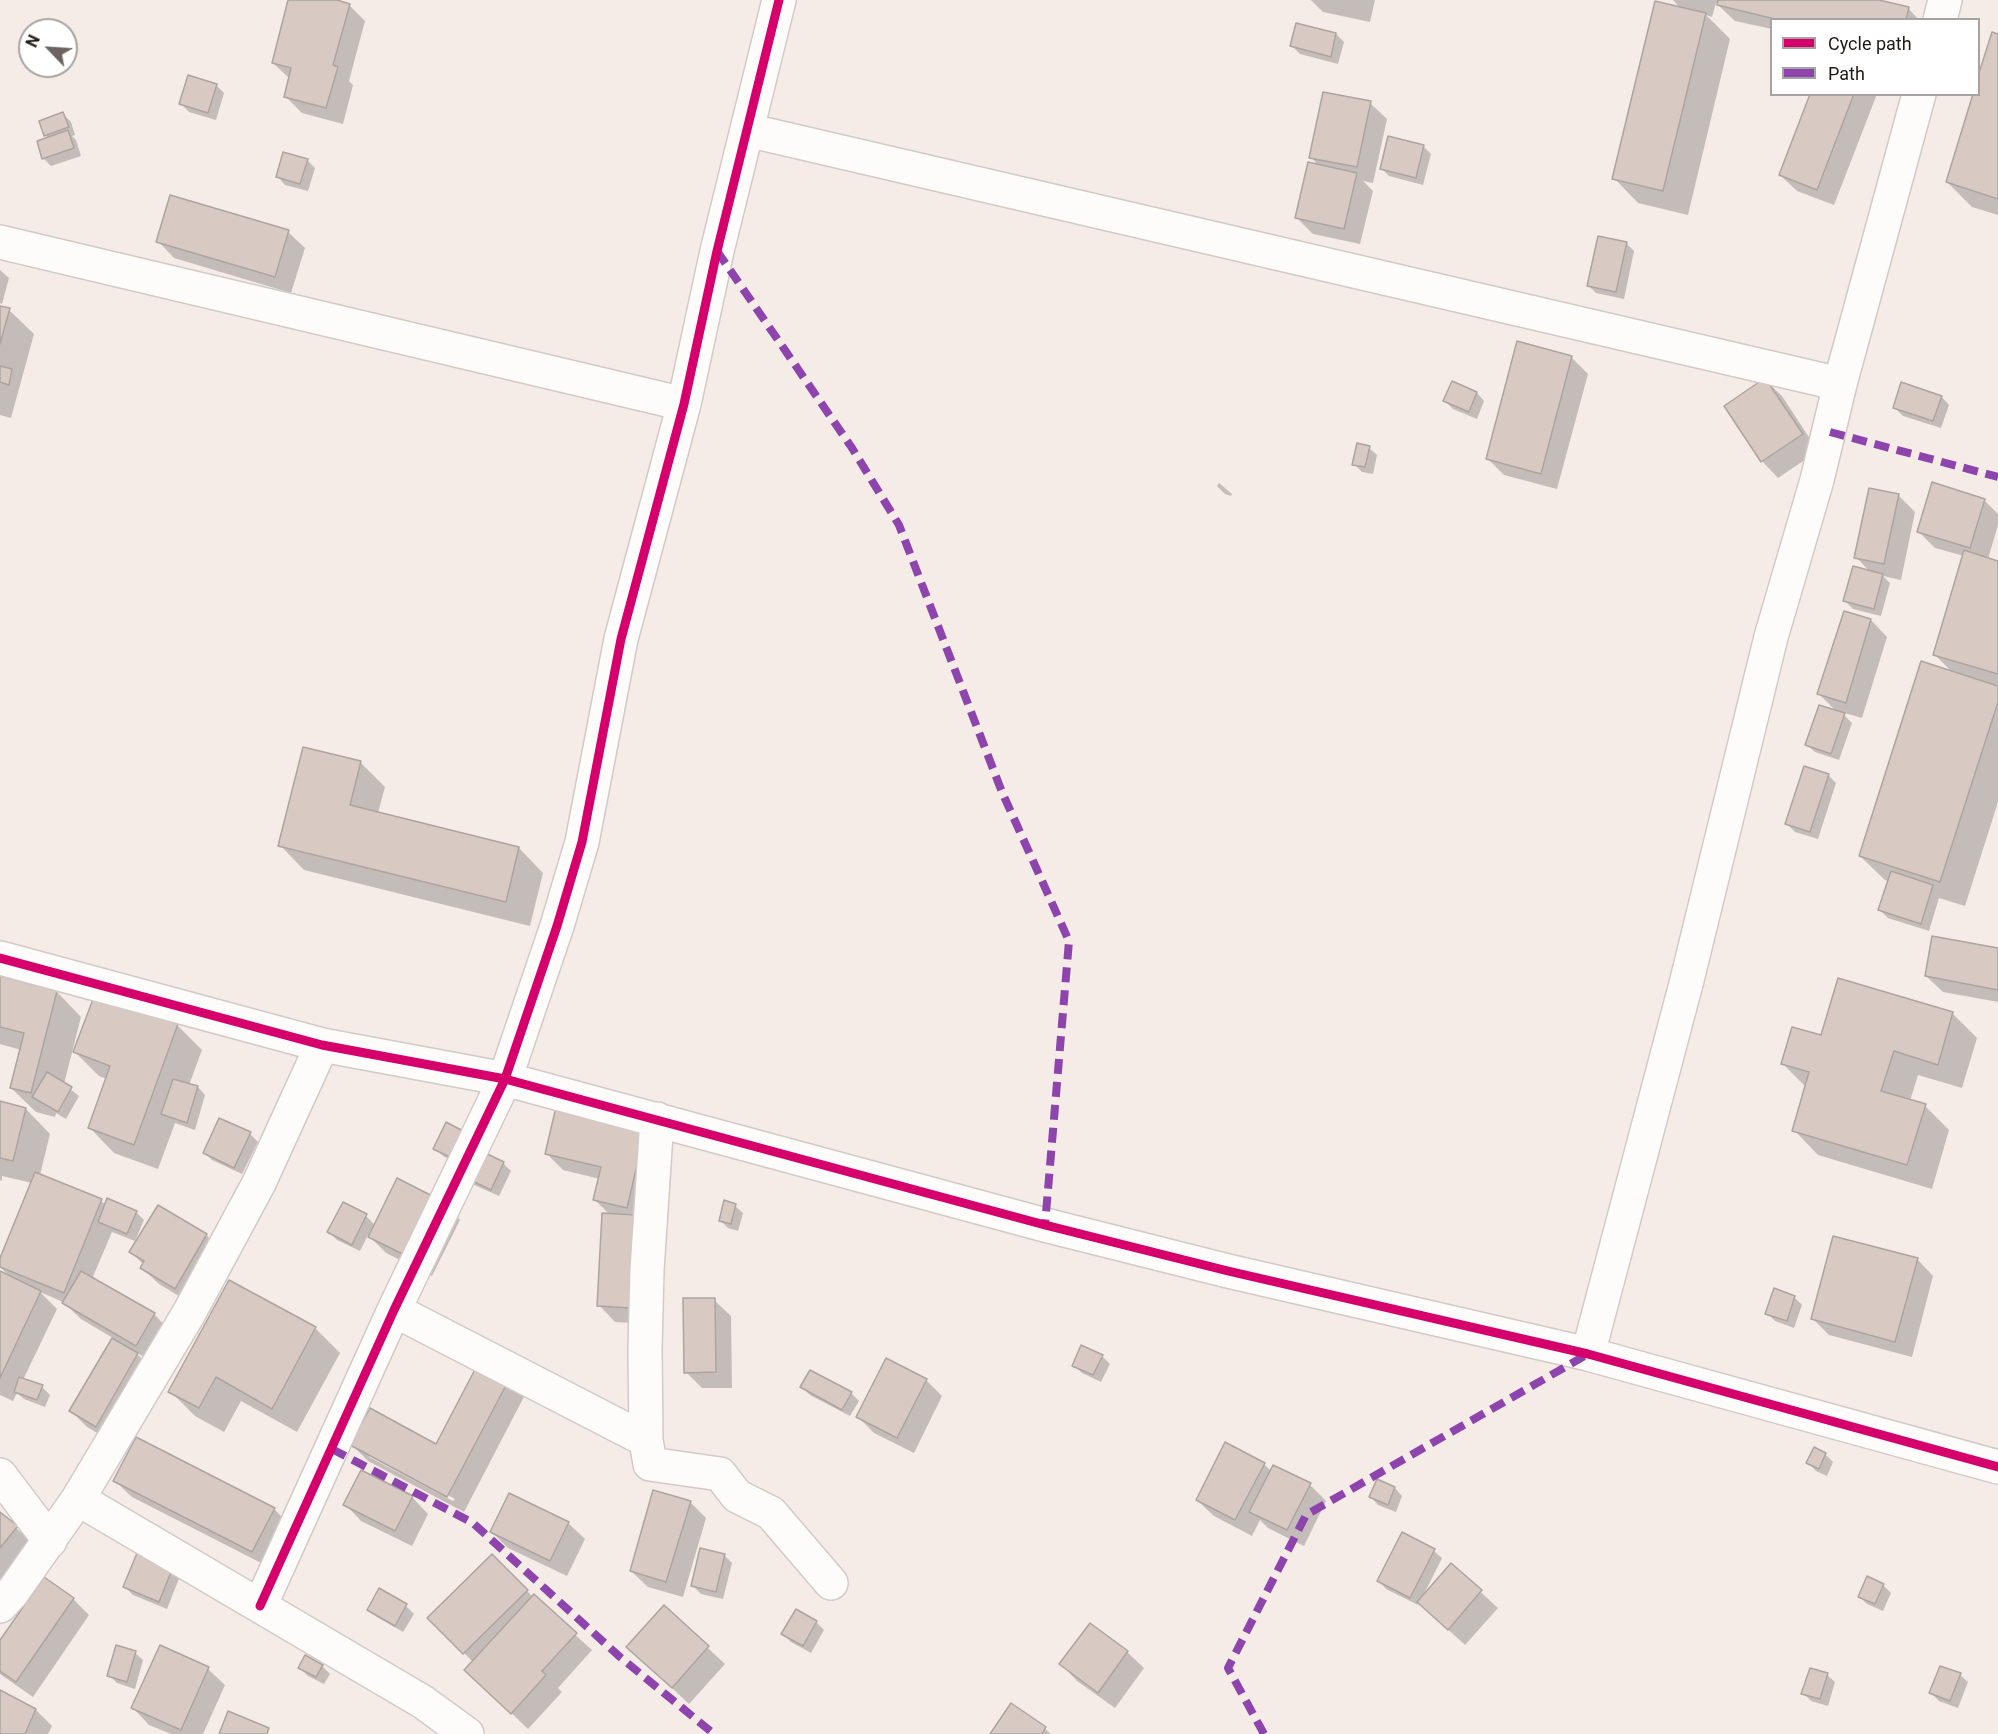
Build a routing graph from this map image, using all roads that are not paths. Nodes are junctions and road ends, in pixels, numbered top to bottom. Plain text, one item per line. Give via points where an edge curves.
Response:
1 (779, 0) edge
2 (1945, 0) edge
3 (1940, 18) edge
4 (1918, 96) edge
5 (747, 130) junction
6 (0, 242) edge
7 (1840, 384) junction
8 (684, 404) junction
9 (0, 958) edge
10 (322, 1045) junction
11 (505, 1079) junction
12 (657, 1119) junction
13 (394, 1310) junction
14 (1588, 1354) junction
15 (646, 1440) junction
16 (1998, 1467) edge
17 (0, 1475) edge
18 (78, 1498) junction
19 (50, 1541) junction
20 (831, 1582) dead end
21 (0, 1606) edge
22 (260, 1606) junction
23 (467, 1734) edge

1 - 5 street
2 - 3 street
4 - 7 street
5 - 7 street
5 - 8 street
6 - 8 street
7 - 14 street via 1817,480 1771,637 1687,980
8 - 11 street via 621,639 582,842
9 - 10 street
10 - 11 street
10 - 18 street via 259,1183 189,1314
11 - 12 street
11 - 13 street
12 - 14 street via 1217,1269
12 - 15 street via 647,1281
13 - 15 street
13 - 22 street
14 - 16 street
15 - 20 street via 650,1464 720,1474 737,1496 771,1513
17 - 19 street
18 - 19 street
18 - 22 street
19 - 21 street
22 - 23 street via 423,1702

